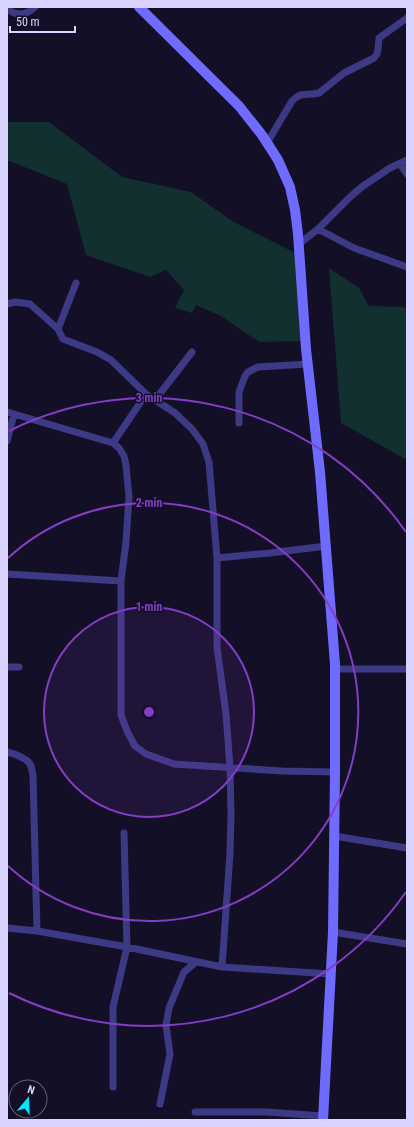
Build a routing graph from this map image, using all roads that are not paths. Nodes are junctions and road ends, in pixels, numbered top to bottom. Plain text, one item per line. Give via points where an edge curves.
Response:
1 (35, 7) edge
2 (140, 7) edge
3 (7, 8) edge
4 (407, 18) edge
5 (267, 143) junction
6 (404, 162) edge
7 (407, 174) edge
8 (318, 229) junction
9 (299, 244) junction
10 (407, 267) edge
11 (76, 283) dead end
12 (7, 304) edge
13 (58, 329) junction
14 (192, 352) dead end
15 (308, 364) junction
16 (146, 394) junction
17 (155, 400) junction
18 (11, 413) edge
19 (239, 424) dead end
20 (7, 441) edge
21 (113, 443) junction
22 (326, 546) junction
23 (217, 558) junction
24 (7, 574) edge
25 (121, 581) junction
26 (7, 667) edge
27 (19, 667) dead end
28 (335, 669) junction
29 (407, 669) edge
30 (7, 752) edge
31 (230, 767) junction
32 (335, 772) junction
33 (124, 833) dead end
34 (334, 836) junction
35 (407, 848) edge
36 (7, 928) edge
37 (37, 931) junction
38 (333, 932) junction
39 (407, 944) edge
40 (127, 947) junction
41 (196, 962) junction
42 (222, 967) junction
43 (331, 974) junction
44 (113, 1087) dead end
45 (160, 1104) dead end
46 (195, 1112) dead end
47 (323, 1118) edge

1 - 3 street via 22,15
2 - 5 street via 239,106
4 - 5 street via 379,38 377,54 371,60 344,73 318,93 296,96
5 - 9 street via 290,187
6 - 7 street
6 - 8 street via 390,168 364,186
8 - 9 street
8 - 10 street via 354,248
9 - 15 street
11 - 13 street
12 - 13 street via 30,304
13 - 16 street via 63,339 110,360
14 - 17 street
15 - 19 street via 258,367 248,372 239,392
15 - 22 street
16 - 17 street
16 - 21 street
17 - 23 street via 175,413 203,444 209,462
18 - 20 street
18 - 21 street
21 - 25 street via 124,456 128,497
22 - 23 street
22 - 28 street
23 - 31 street via 217,647
24 - 25 street
25 - 31 street via 121,715 135,746 146,754 174,764
26 - 27 street
28 - 29 street
28 - 32 street
30 - 37 street via 25,759 31,765 33,776
31 - 32 street
31 - 42 street via 230,853
32 - 34 street
33 - 40 street
34 - 35 street
34 - 38 street
36 - 37 street
37 - 40 street
38 - 39 street
38 - 43 street
40 - 41 street
40 - 44 street via 114,1007
41 - 42 street
41 - 45 street via 184,972 169,1008 166,1025 170,1054
42 - 43 street
43 - 47 street
46 - 47 street via 267,1112

